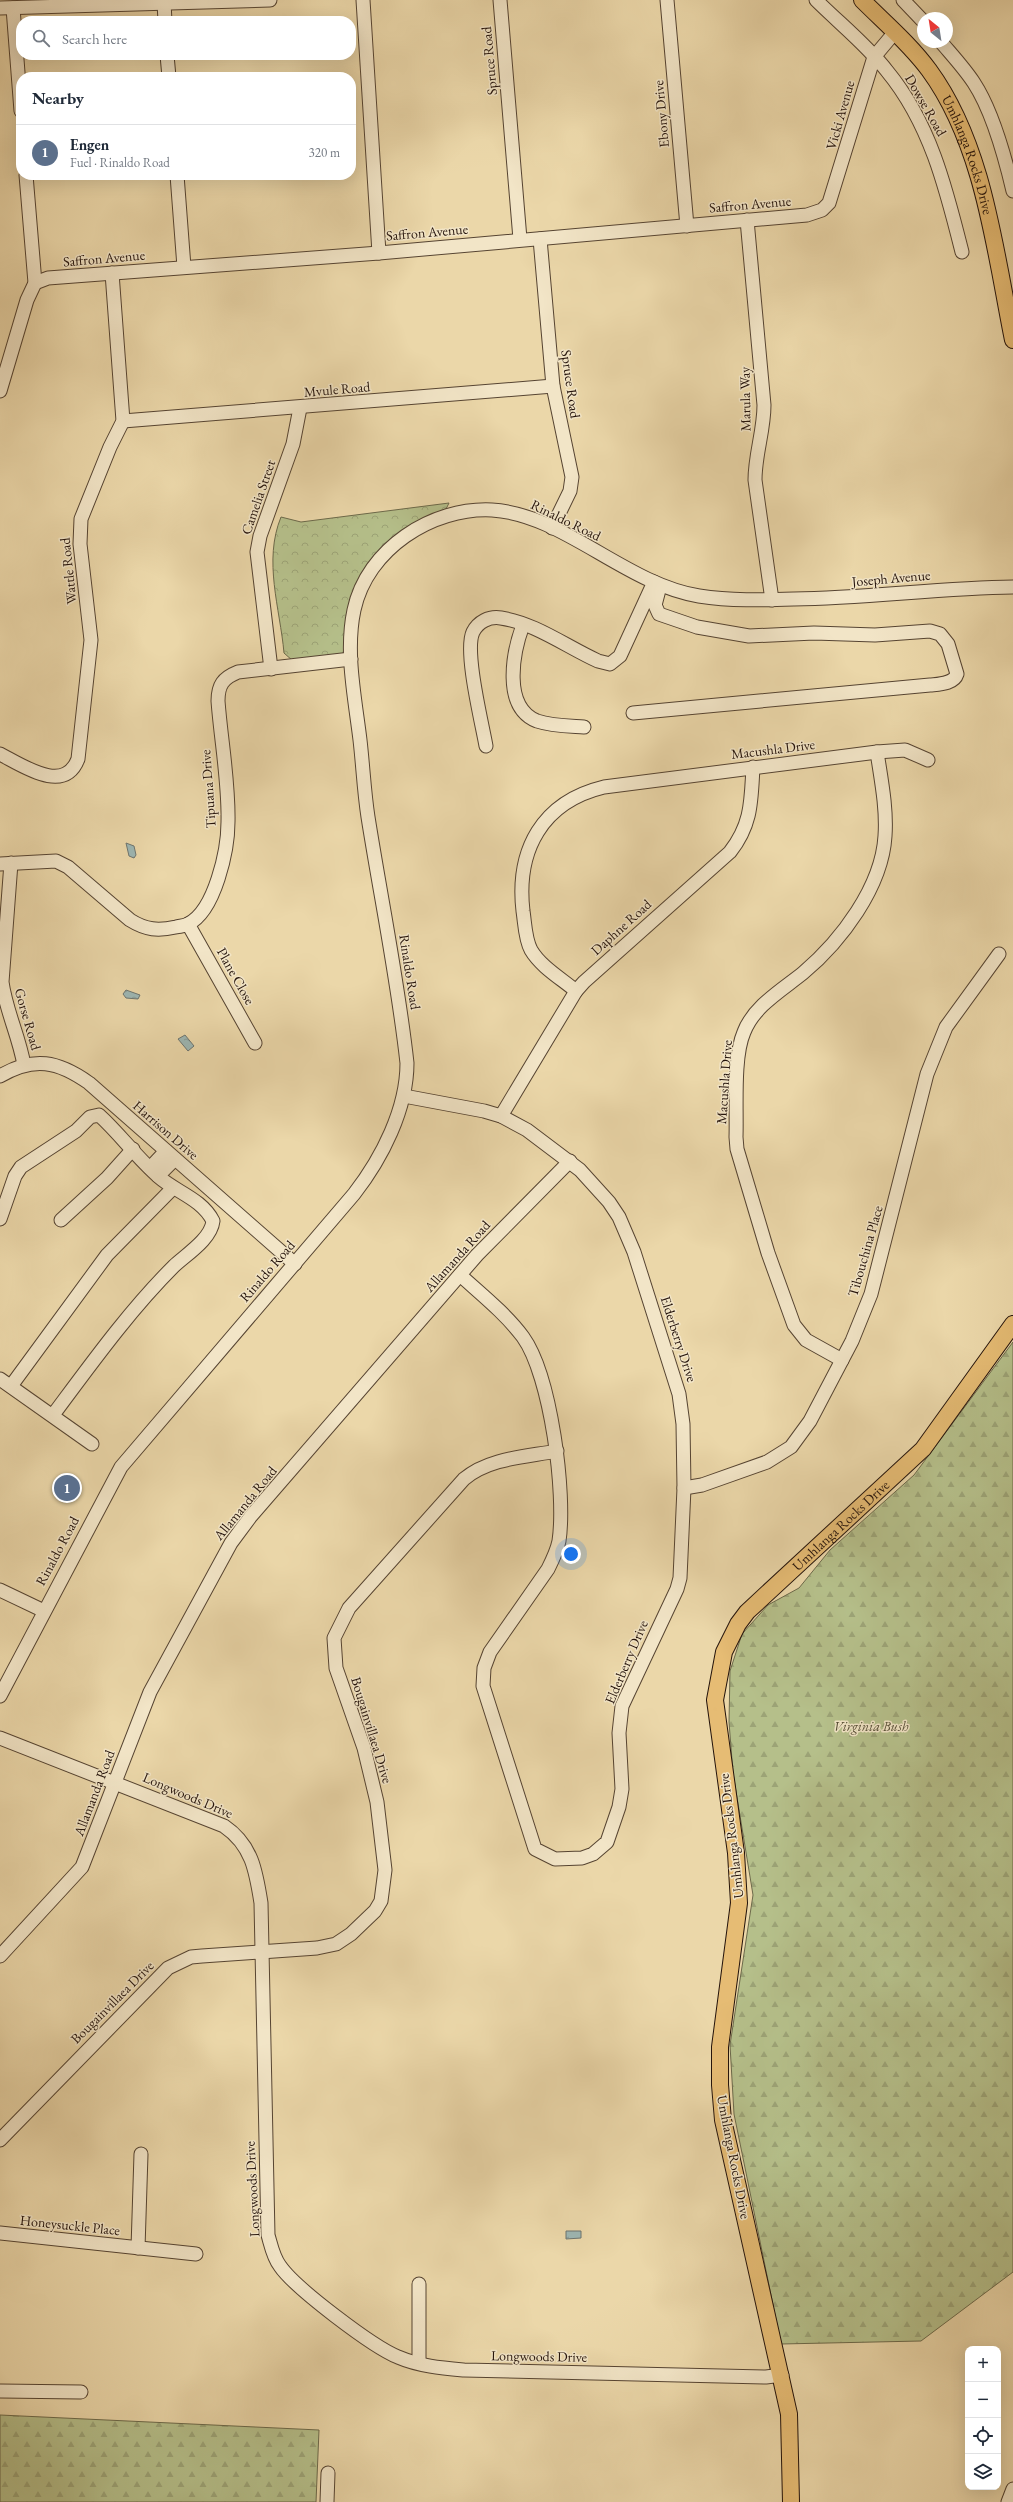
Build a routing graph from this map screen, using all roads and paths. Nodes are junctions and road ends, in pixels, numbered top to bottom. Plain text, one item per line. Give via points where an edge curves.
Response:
1 (270, 0) edge
2 (363, 0) edge
3 (500, 0) edge
4 (667, 0) edge
5 (816, 0) edge
6 (862, 0) edge
7 (903, 0) edge
8 (164, 3) junction
9 (6, 8) edge
10 (917, 15) edge
11 (165, 16) edge
12 (895, 32) junction
13 (946, 48) edge
14 (874, 58) junction
15 (168, 60) edge
16 (169, 72) edge
17 (16, 77) edge
18 (26, 180) edge
19 (176, 180) edge
20 (1013, 191) edge
21 (822, 210) joint
22 (747, 220) junction
23 (687, 226) junction
24 (520, 239) junction
25 (540, 239) junction
26 (962, 252) dead end
27 (379, 253) junction
28 (184, 267) junction
29 (112, 273) junction
30 (35, 283) junction
31 (1013, 340) edge
32 (553, 386) junction
33 (0, 391) edge
34 (300, 408) junction
35 (123, 421) junction
36 (552, 528) junction
37 (657, 584) junction
38 (1013, 587) edge
39 (772, 600) junction
40 (523, 625) junction
41 (351, 658) junction
42 (271, 669) junction
43 (633, 713) dead end
44 (584, 727) dead end
45 (486, 746) dead end
46 (877, 752) junction
47 (0, 754) edge
48 (928, 760) dead end
49 (753, 767) junction
50 (5, 864) edge
51 (188, 924) junction
52 (999, 954) dead end
53 (576, 991) junction
54 (255, 1043) dead end
55 (24, 1065) junction
56 (0, 1076) edge
57 (404, 1096) junction
58 (502, 1116) junction
59 (133, 1149) junction
60 (170, 1155) junction
61 (570, 1161) junction
62 (154, 1172) junction
63 (173, 1188) junction
64 (0, 1219) edge
65 (62, 1220) dead end
66 (295, 1264) junction
67 (460, 1275) junction
68 (1013, 1324) edge
69 (842, 1360) junction
70 (0, 1379) edge
71 (11, 1386) junction
72 (53, 1415) junction
73 (92, 1444) dead end
74 (557, 1451) junction
75 (684, 1488) junction
76 (0, 1590) edge
77 (44, 1610) junction
78 (0, 1696) edge
79 (0, 1738) edge
80 (114, 1782) junction
81 (261, 1951) junction
82 (0, 1956) edge
83 (0, 2140) edge
84 (141, 2154) dead end
85 (0, 2233) edge
86 (138, 2248) junction
87 (196, 2254) dead end
88 (419, 2284) dead end
89 (419, 2363) junction
90 (782, 2375) junction
91 (0, 2391) edge
92 (81, 2392) dead end
93 (328, 2473) dead end
94 (1013, 2489) edge
95 (327, 2502) edge
96 (791, 2502) edge
97 (1008, 2502) edge

1 - 8 street
2 - 27 street
3 - 24 street, Spruce Road
4 - 23 street, Ebony Drive
5 - 14 street, Dowse Road
6 - 12 main road, Umhlanga Rocks Drive
7 - 10 street
8 - 9 street
8 - 11 street
9 - 17 street
12 - 14 street, Vicki Avenue
12 - 31 main road, Umhlanga Rocks Drive via 928,69 954,111 965,138 990,224
13 - 20 street via 975,84 1000,146
14 - 21 street, Vicki Avenue via 834,192
14 - 26 street, Dowse Road via 887,70 898,86 935,153
15 - 16 street
18 - 30 street
19 - 28 street
21 - 22 street, Saffron Avenue via 807,215
22 - 23 street, Saffron Avenue
22 - 39 street, Marula Way via 764,405 763,432 756,461 755,480
23 - 25 street, Saffron Avenue
24 - 25 street, Saffron Avenue
24 - 27 street, Saffron Avenue
25 - 32 street, Spruce Road
27 - 28 street, Saffron Avenue
28 - 29 street, Saffron Avenue
29 - 30 street, Saffron Avenue via 48,278
29 - 35 street, Wattle Road
30 - 33 street via 27,300
32 - 34 street, Mvule Road
32 - 36 street, Spruce Road via 572,477 570,490
34 - 35 street, Mvule Road
34 - 42 street, Camelia Street via 293,444 260,536 257,552
35 - 47 street, Wattle Road via 81,519 80,544 91,640 78,759 69,772 59,777 49,777
36 - 37 street, Rinaldo Road
36 - 41 street, Rinaldo Road via 518,515 492,510 457,513 432,520 409,534 385,555 362,587 354,608
37 - 39 street, Rinaldo Road via 717,599
37 - 40 street via 620,656 610,664 598,662
37 - 43 street via 655,605 659,614 711,630 761,637 814,633 875,635 923,630 935,632 948,644 957,674 954,679 930,685
38 - 39 street, Joseph Avenue via 848,598
40 - 44 street via 514,655 515,689 519,702 527,714 536,720
40 - 45 street via 491,618 483,621 473,633 471,645 474,678
41 - 42 street, Tipuana Drive
41 - 57 street, Rinaldo Road via 367,812 405,1046 407,1077
42 - 51 street, Tipuana Drive via 238,672 222,682 218,690 228,807 227,839 213,894 206,907
46 - 48 street, Macushla Drive via 905,750
46 - 49 street, Macushla Drive
46 - 69 street, Macushla Drive via 884,804 885,838 880,860 865,898 826,952 754,1015 743,1032 739,1050 736,1137 768,1253 790,1318 798,1333
49 - 53 street, Daphne Road via 749,818 739,840 730,852 595,971
49 - 53 street, Macushla Drive via 584,792 568,800 550,817 532,842 524,864 521,895 527,941 539,960
50 - 51 street via 56,861 68,867 130,920 141,926 153,930
50 - 55 street, Gorse Road via 2,982
51 - 54 street, Plane Close
52 - 69 street, Tibouchina Place via 939,1040 927,1074 870,1294
53 - 58 street, Daphne Road
55 - 56 street, Harrison Drive
55 - 60 street, Harrison Drive via 55,1064 70,1070 89,1083
57 - 58 street, Elderberry Drive
57 - 66 street, Rinaldo Road via 368,1176
58 - 61 street, Elderberry Drive via 527,1130
59 - 62 street
59 - 64 street via 99,1115 90,1117 68,1136 21,1167 15,1176
59 - 65 street via 107,1178
60 - 62 street
60 - 66 street, Harrison Drive
61 - 67 street, Allamanda Road
61 - 75 street, Elderberry Drive via 609,1202 626,1231 634,1252 679,1394 683,1424
62 - 63 street
63 - 71 street via 138,1222 89,1277
63 - 72 street via 191,1197 210,1216 213,1220 209,1231 103,1348
66 - 77 street, Rinaldo Road via 121,1467
67 - 74 street, Elderberry Drive via 516,1329 534,1356
67 - 80 street, Allamanda Road via 251,1516 231,1543 150,1692
68 - 90 main road, Umhlanga Rocks Drive via 923,1449 747,1612 730,1638 719,1670 715,1716 736,1853 739,1903 720,2047 723,2120
69 - 75 street, Tibouchina Place via 810,1421 791,1447 768,1462 702,1485
70 - 71 street
71 - 72 street
72 - 73 street
74 - 75 street, Elderberry Drive via 560,1526 555,1555 548,1570 490,1652 484,1668 483,1686 535,1849 549,1857 582,1858 593,1854 607,1842 612,1831 622,1789 619,1733 622,1706 678,1589 682,1567
74 - 81 street, Bougainvillaea Drive via 508,1460 474,1471 454,1489 367,1586 340,1622 334,1638 334,1651 341,1686 364,1748 377,1802 384,1850 384,1887 381,1901 375,1911 351,1934 336,1944 317,1948
76 - 77 street
77 - 78 street, Rinaldo Road
79 - 80 street, Longwoods Drive
80 - 81 street, Longwoods Drive via 224,1826 242,1841 249,1851 257,1874 261,1903
80 - 82 street, Allamanda Road via 82,1867
81 - 83 street, Bougainvillaea Drive via 191,1957 168,1968
81 - 89 street, Longwoods Drive via 267,2216 272,2251 279,2266 293,2281 363,2336 399,2358
84 - 86 street, Honeysuckle Place
85 - 86 street, Honeysuckle Place
86 - 87 street, Honeysuckle Place
88 - 89 street
89 - 90 street, Longwoods Drive via 464,2370 766,2377
90 - 96 main road, Umhlanga Rocks Drive via 791,2436
91 - 92 street
93 - 95 street
94 - 97 street

